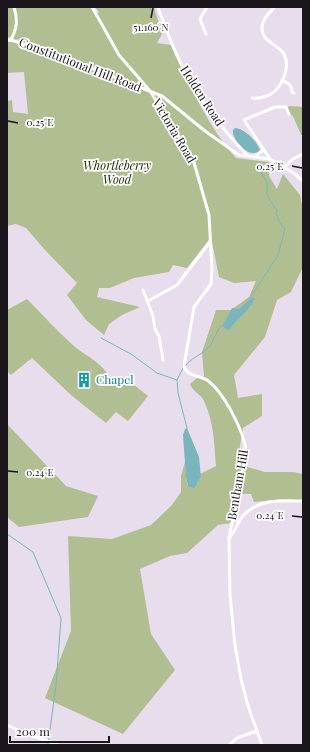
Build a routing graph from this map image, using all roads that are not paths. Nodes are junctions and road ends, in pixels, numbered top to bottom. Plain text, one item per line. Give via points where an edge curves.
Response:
1 (14, 7) edge
2 (92, 7) edge
3 (158, 7) edge
4 (207, 7) edge
5 (275, 7) edge
6 (257, 22) dead end
7 (262, 24) junction
8 (206, 34) dead end
9 (9, 40) edge
10 (282, 80) junction
11 (150, 91) junction
12 (294, 93) dead end
13 (252, 98) dead end
14 (289, 114) dead end
15 (264, 150) junction
16 (303, 154) edge
17 (248, 156) junction
18 (254, 157) junction
19 (270, 159) junction
20 (284, 167) junction
21 (303, 181) edge
22 (210, 242) junction
23 (143, 290) dead end
24 (148, 301) junction
25 (163, 360) dead end
26 (184, 362) joint
27 (303, 501) edge
28 (229, 538) junction
29 (7, 725) edge
30 (257, 731) junction
31 (58, 745) edge
32 (229, 745) edge
33 (262, 745) edge

1 - 9 street via 17,17 16,29
2 - 11 street, Victoria Road via 119,55
3 - 17 street, Holden Road via 181,64 199,95
4 - 8 street via 200,19
5 - 7 street
6 - 7 street
7 - 10 street via 262,32 266,39 284,53 287,62
9 - 11 street, Constitutional Hill Road via 71,60
10 - 12 street via 290,84
10 - 13 street via 275,91 256,99
11 - 17 street via 162,96 239,155
11 - 22 street, Victoria Road via 193,159 209,215
14 - 15 street via 286,107 274,107 244,120
15 - 18 street
15 - 19 street
16 - 20 street
17 - 18 street
18 - 19 street
19 - 20 street
20 - 21 street
22 - 24 street via 177,285
22 - 26 street, Victoria Road via 211,284 194,308
23 - 24 street
24 - 25 street via 159,336
26 - 28 street, Bentham Hill via 186,371 208,381 218,392 235,417 245,444 246,451
27 - 28 street via 273,501 260,504 242,518
28 - 30 street via 230,595 235,645 241,679
29 - 31 street
30 - 32 street via 237,738
30 - 33 street

